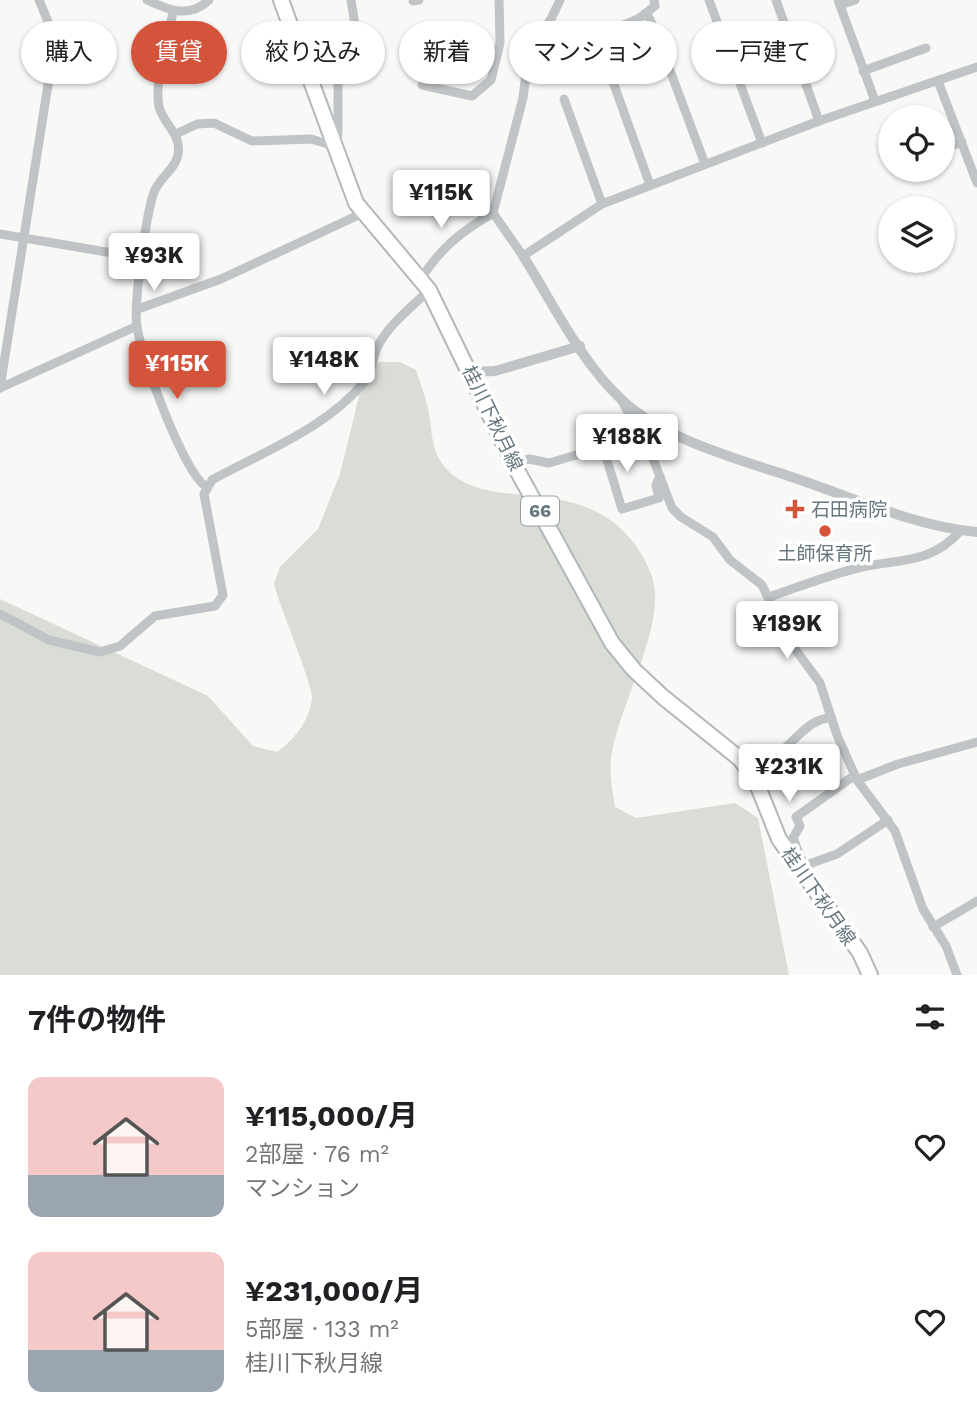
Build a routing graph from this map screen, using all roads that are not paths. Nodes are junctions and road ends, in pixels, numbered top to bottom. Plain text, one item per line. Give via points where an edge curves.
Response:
1 (40, 0) edge
2 (147, 0) edge
3 (209, 0) edge
4 (281, 0) edge
5 (351, 0) edge
6 (419, 0) edge
7 (499, 0) edge
8 (560, 0) edge
9 (654, 0) edge
10 (709, 0) edge
11 (776, 0) edge
12 (855, 0) edge
13 (413, 1) edge
14 (839, 3) edge
15 (173, 12) junction
16 (648, 13) junction
17 (550, 21) edge
18 (630, 21) edge
19 (651, 21) edge
20 (926, 48) dead end
21 (977, 67) edge
22 (863, 71) junction
23 (939, 81) junction
24 (524, 84) edge
25 (614, 84) edge
26 (675, 84) edge
27 (422, 85) dead end
28 (564, 99) dead end
29 (875, 101) junction
30 (819, 121) junction
31 (176, 135) junction
32 (962, 142) junction
33 (762, 143) junction
34 (955, 145) edge
35 (335, 146) junction
36 (705, 164) junction
37 (977, 183) edge
38 (650, 185) junction
39 (602, 204) junction
40 (493, 213) junction
41 (363, 214) junction
42 (0, 234) edge
43 (23, 238) junction
44 (523, 256) junction
45 (142, 258) junction
46 (425, 285) junction
47 (138, 309) junction
48 (137, 326) junction
49 (580, 346) junction
50 (471, 372) junction
51 (0, 388) edge
52 (621, 400) junction
53 (639, 432) junction
54 (603, 447) junction
55 (514, 464) junction
56 (660, 476) junction
57 (206, 486) junction
58 (961, 530) junction
59 (977, 532) edge
60 (769, 597) junction
61 (0, 614) edge
62 (831, 717) junction
63 (977, 742) edge
64 (740, 759) junction
65 (856, 778) junction
66 (888, 820) junction
67 (802, 867) junction
68 (977, 901) edge
69 (933, 927) junction
70 (870, 975) edge
71 (957, 975) edge

1 - 43 street via 54,47
2 - 15 street
3 - 15 street via 193,10
4 - 35 main road, 桂川下秋月線 / 66
5 - 35 street via 355,25 338,78
6 - 13 street
7 - 27 street via 500,43 491,80 472,96
8 - 17 street
9 - 16 street
10 - 33 street
11 - 30 street
12 - 14 street
14 - 22 street
15 - 31 street via 159,102
16 - 18 street
16 - 19 street
20 - 22 street
21 - 23 street
22 - 29 street
23 - 29 street
23 - 32 street
24 - 40 street
25 - 38 street
26 - 36 street
28 - 39 street
29 - 30 street
30 - 33 street
31 - 35 street via 197,124 214,123 252,141 311,139
31 - 45 street via 178,156 153,193
32 - 34 street
32 - 37 street
33 - 36 street
35 - 41 main road, 桂川下秋月線 / 66
36 - 38 street
38 - 39 street
39 - 44 street
40 - 44 street
40 - 46 street via 436,253
41 - 46 main road, 桂川下秋月線 / 66
41 - 47 street via 221,279
42 - 43 street
43 - 45 street
43 - 51 street
44 - 49 street
45 - 47 street
46 - 50 main road, 桂川下秋月線 / 66
46 - 57 street via 385,334 366,379 351,395 291,439
47 - 48 street
48 - 51 street
48 - 57 street via 167,424
49 - 50 street via 495,371
49 - 52 street
50 - 55 main road, 桂川下秋月線 / 66
52 - 53 street
52 - 58 street via 672,433 842,495
53 - 54 street
53 - 56 street
54 - 55 street via 549,463 529,459
54 - 56 street via 622,509 659,498 656,485
55 - 64 main road, 桂川下秋月線 / 66 via 612,643 663,697
56 - 60 street via 672,508 713,537
57 - 61 street via 223,595 215,606 155,616 120,646 100,652 49,640
58 - 59 street
58 - 60 street via 942,547 906,562 863,567
60 - 62 street via 787,638 820,683
62 - 64 street via 816,719 771,758
62 - 65 street
63 - 65 street
64 - 67 main road, 桂川下秋月線 / 66 via 755,779 779,839
65 - 66 street
65 - 67 street via 796,817 800,825 793,838
66 - 67 street via 837,854
66 - 69 street
67 - 70 main road, 桂川下秋月線 / 66
68 - 69 street
69 - 71 street

